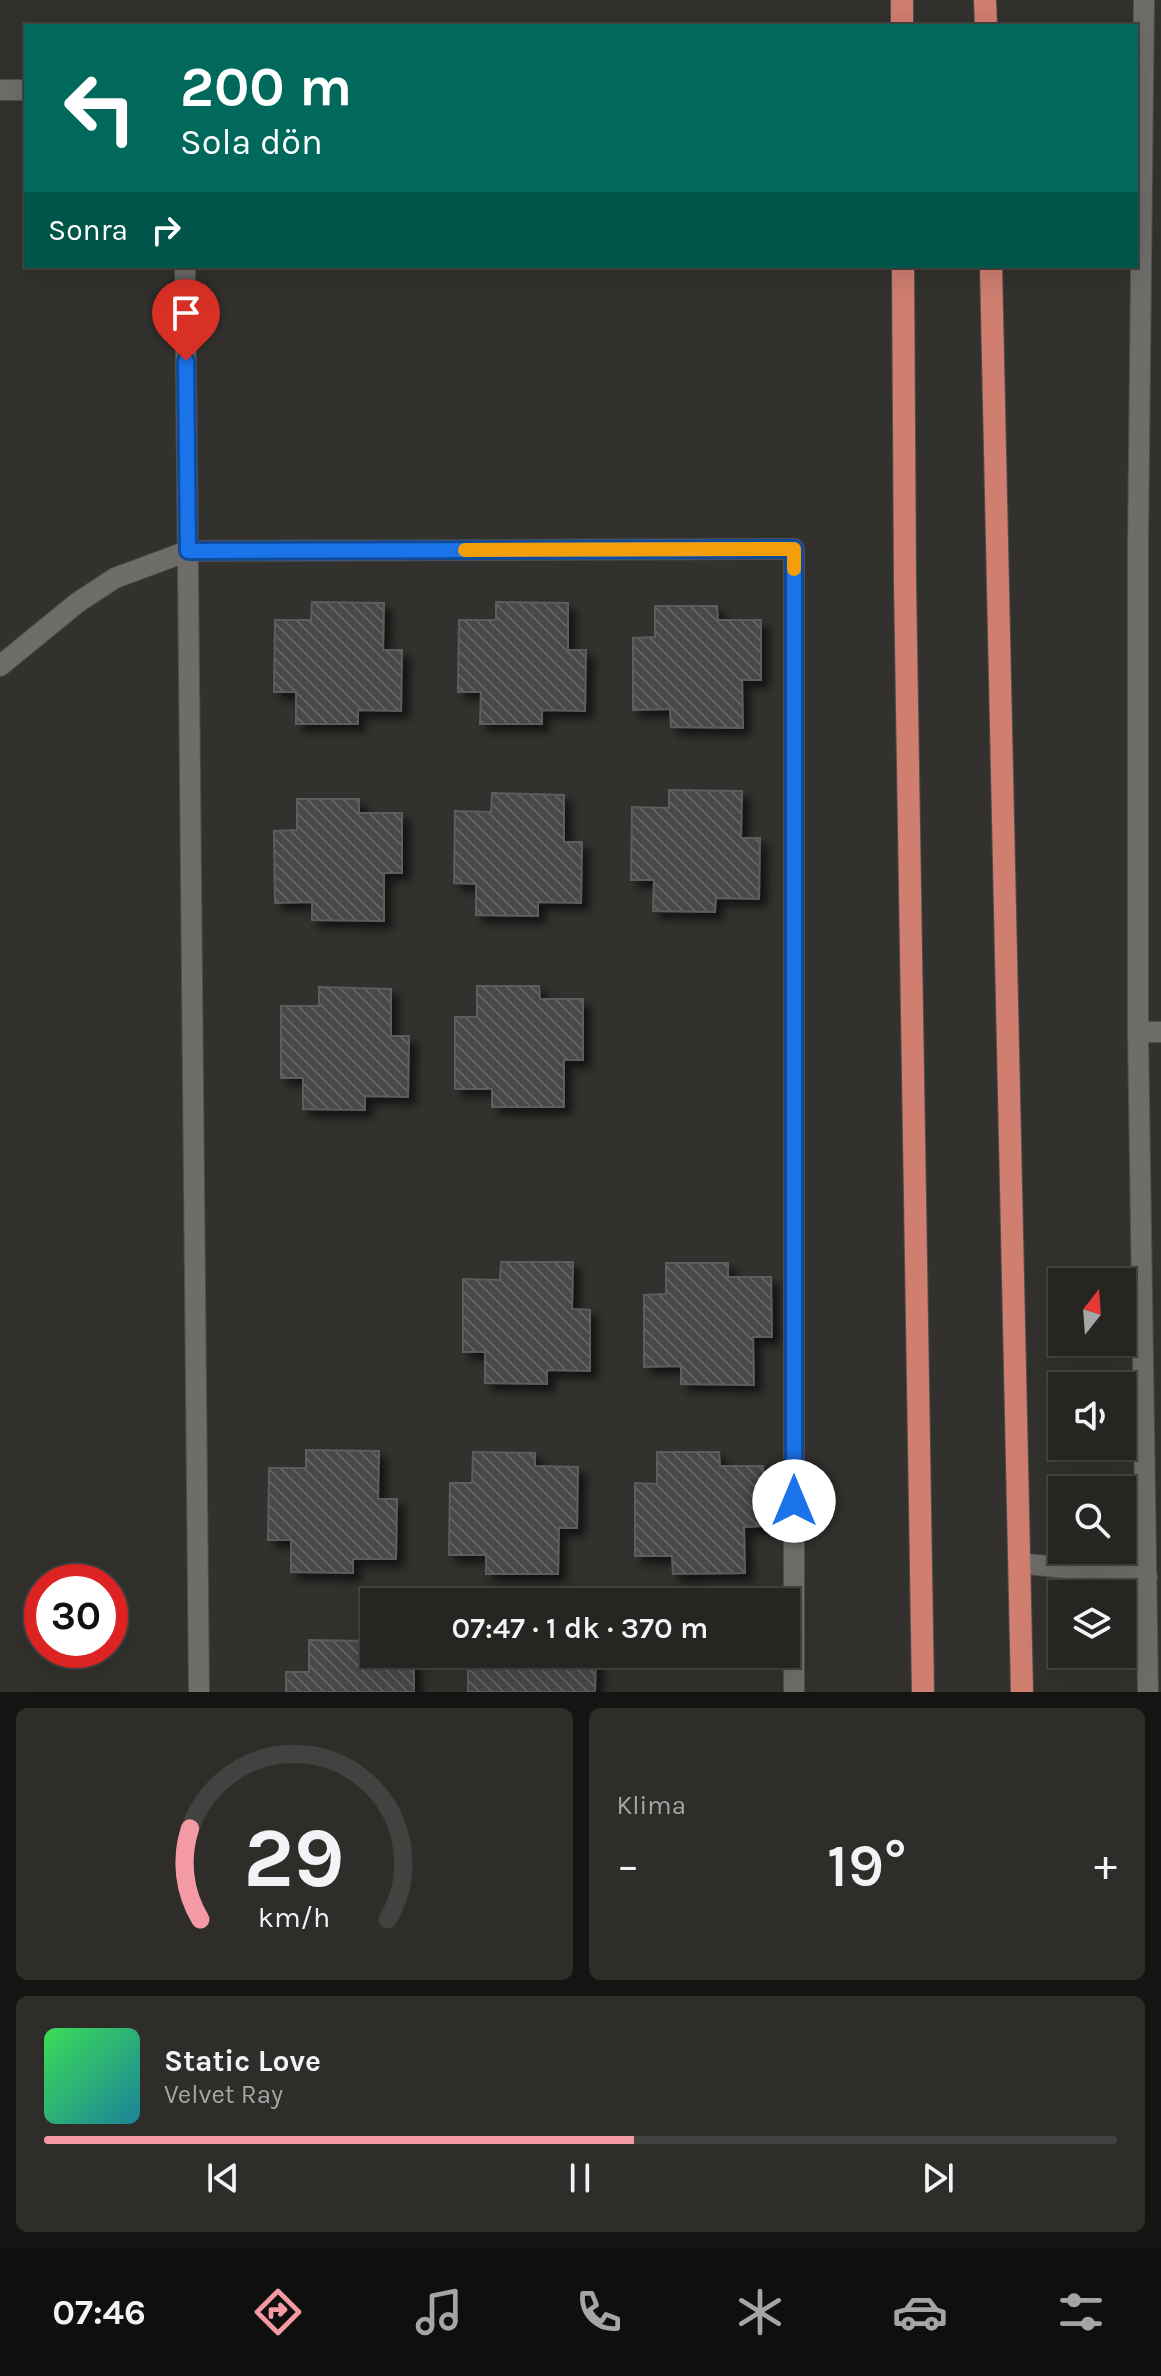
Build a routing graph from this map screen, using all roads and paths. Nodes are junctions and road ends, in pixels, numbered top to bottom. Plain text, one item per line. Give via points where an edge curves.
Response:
1 (902, 0) edge
2 (985, 0) edge
3 (1144, 0) edge
4 (902, 24) edge
5 (986, 24) edge
6 (0, 90) edge
7 (24, 90) edge
8 (185, 268) edge
9 (903, 268) edge
10 (991, 268) edge
11 (188, 551) junction
12 (0, 666) edge
13 (1138, 1032) junction
14 (1161, 1032) edge
15 (1019, 1563) junction
16 (1147, 1577) junction
17 (1154, 1620) edge
18 (199, 1692) edge
19 (794, 1692) edge
20 (923, 1692) edge
21 (1022, 1692) edge
22 (1148, 1692) edge

1 - 4 highway
2 - 5 highway
3 - 13 street
6 - 7 street
8 - 11 street
9 - 20 highway
10 - 15 highway
11 - 12 street via 115,578
11 - 18 street
11 - 19 street via 794,549
13 - 14 street
13 - 16 street
15 - 16 street
15 - 21 highway
16 - 17 street
17 - 22 street

